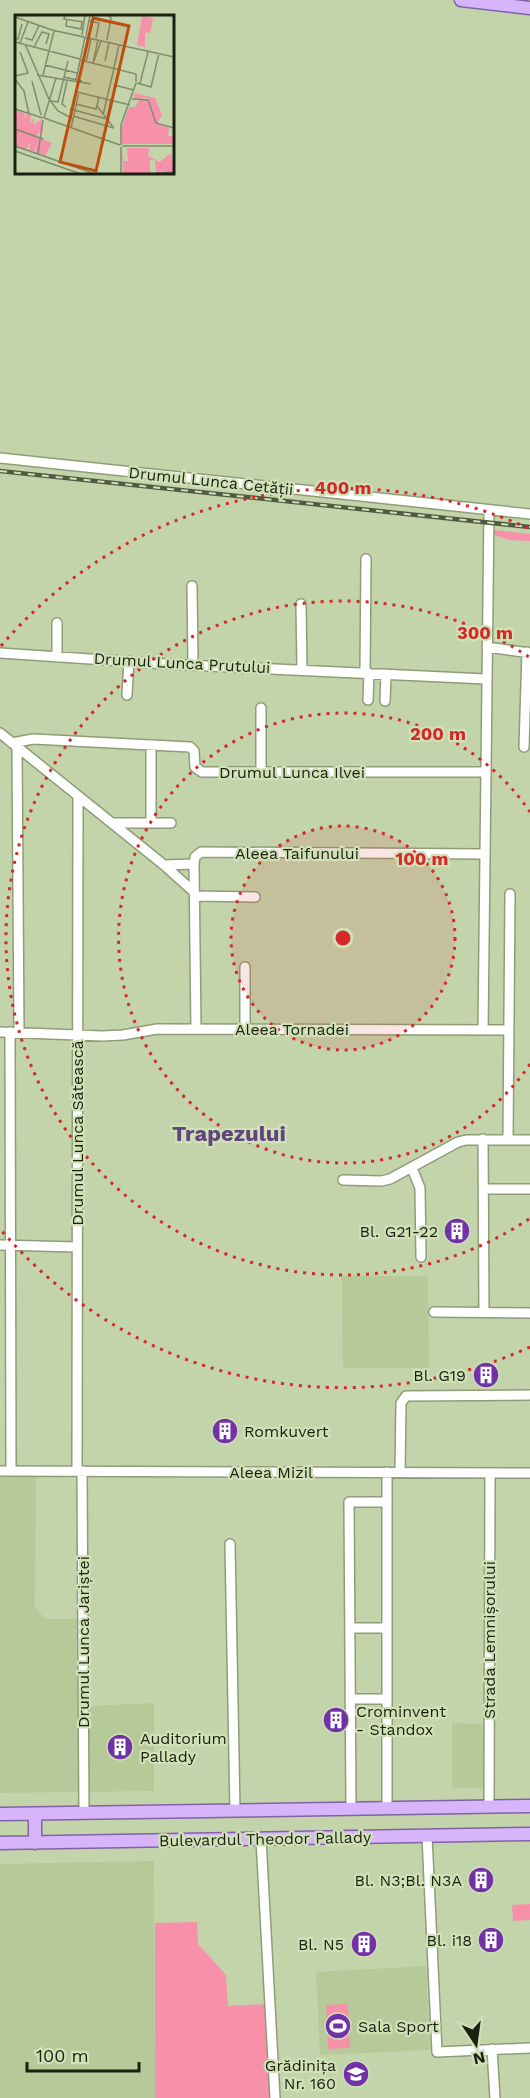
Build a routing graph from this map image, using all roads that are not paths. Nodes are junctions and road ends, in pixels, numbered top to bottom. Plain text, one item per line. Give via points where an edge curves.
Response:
1 (461, 0) edge
2 (530, 8) edge
3 (0, 458) edge
4 (489, 510) junction
5 (530, 514) edge
6 (366, 559) dead end
7 (192, 586) dead end
8 (301, 604) dead end
9 (57, 623) dead end
10 (487, 647) junction
11 (529, 652) edge
12 (0, 653) edge
13 (57, 657) junction
14 (129, 661) junction
15 (193, 664) junction
16 (302, 669) junction
17 (367, 673) junction
18 (386, 674) junction
19 (486, 678) junction
20 (127, 695) dead end
21 (368, 700) dead end
22 (386, 700) dead end
23 (261, 708) dead end
24 (0, 733) edge
25 (15, 745) junction
26 (151, 745) junction
27 (524, 747) dead end
28 (261, 772) junction
29 (485, 772) junction
30 (78, 796) junction
31 (112, 823) junction
32 (151, 823) junction
33 (171, 823) dead end
34 (484, 854) junction
35 (194, 864) junction
36 (164, 865) junction
37 (194, 894) junction
38 (510, 894) dead end
39 (255, 897) dead end
40 (245, 967) dead end
41 (196, 1029) junction
42 (244, 1029) junction
43 (483, 1030) junction
44 (508, 1030) junction
45 (10, 1032) edge
46 (77, 1035) junction
47 (483, 1139) junction
48 (508, 1140) junction
49 (530, 1140) edge
50 (412, 1168) junction
51 (343, 1180) dead end
52 (484, 1189) junction
53 (530, 1189) edge
54 (0, 1245) edge
55 (10, 1245) junction
56 (77, 1247) junction
57 (421, 1257) dead end
58 (434, 1312) dead end
59 (484, 1312) junction
60 (530, 1313) edge
61 (530, 1395) edge
62 (0, 1471) edge
63 (11, 1471) junction
64 (80, 1471) junction
65 (387, 1472) junction
66 (400, 1472) junction
67 (490, 1473) junction
68 (530, 1473) edge
69 (387, 1502) junction
70 (230, 1544) dead end
71 (350, 1628) junction
72 (387, 1628) junction
73 (350, 1699) junction
74 (387, 1699) junction
75 (489, 1806) junction
76 (530, 1806) edge
77 (387, 1808) junction
78 (351, 1809) junction
79 (235, 1811) junction
80 (84, 1813) junction
81 (0, 1814) edge
82 (35, 1814) junction
83 (530, 1834) edge
84 (427, 1836) junction
85 (261, 1839) junction
86 (0, 1843) edge
87 (35, 1843) junction
88 (530, 2048) edge
89 (492, 2049) junction
90 (275, 2098) edge
91 (495, 2098) edge

1 - 2 main road
3 - 4 street, Drumul Lunca Cetății
4 - 5 street, Drumul Lunca Cetății
4 - 10 street
6 - 17 street
7 - 15 street
8 - 16 street
9 - 13 street
10 - 11 street
10 - 19 street
11 - 27 street
12 - 13 street, Drumul Lunca Prutului
13 - 14 street, Drumul Lunca Prutului
14 - 15 street, Drumul Lunca Prutului
14 - 20 street
15 - 16 street, Drumul Lunca Prutului
16 - 17 street, Drumul Lunca Prutului
17 - 18 street, Drumul Lunca Prutului
17 - 21 street
18 - 19 street, Drumul Lunca Prutului
18 - 22 street
19 - 29 street
23 - 28 street
24 - 25 street
25 - 26 street, Drumul Lunca Ilvei via 33,739
25 - 30 street
25 - 45 street
26 - 28 street, Drumul Lunca Ilvei via 192,747 195,767 202,772
26 - 32 street
28 - 29 street, Drumul Lunca Ilvei
29 - 34 street
30 - 31 street
30 - 46 street, Drumul Lunca Sătească
31 - 32 street
31 - 36 street
32 - 33 street
34 - 35 street, Aleea Taifunului via 205,852 197,854
34 - 43 street
35 - 36 street, Aleea Taifunului
35 - 37 street
36 - 37 street
37 - 39 street
37 - 41 street
38 - 44 street
40 - 42 street
41 - 42 street, Aleea Tornadei
41 - 46 street, Aleea Tornadei
42 - 43 street, Aleea Tornadei
43 - 44 street, Aleea Tornadei
44 - 48 street
45 - 46 street, Aleea Tornadei
45 - 55 street
46 - 56 street, Drumul Lunca Sătească
47 - 48 street
47 - 50 street via 458,1142
47 - 52 street
48 - 49 street
50 - 51 street via 386,1180
50 - 57 street via 420,1188
52 - 53 street
52 - 59 street
54 - 55 street
55 - 56 street
55 - 63 street
56 - 64 street, Drumul Lunca Sătească
58 - 59 street
59 - 60 street
61 - 66 street via 406,1396 401,1403
62 - 63 street, Aleea Mizil
63 - 64 street, Aleea Mizil
64 - 65 street, Aleea Mizil
64 - 80 street, Drumul Lunca Jariștei
65 - 66 street, Aleea Mizil
65 - 69 street
66 - 67 street, Aleea Mizil
67 - 68 street, Aleea Mizil
67 - 75 street, Strada Lemnișorului
69 - 71 street via 349,1502
69 - 72 street
70 - 79 street
71 - 72 street
71 - 73 street
72 - 74 street
73 - 74 street
73 - 78 street
74 - 77 street
75 - 76 main road, Bulevardul Theodor Pallady
75 - 77 main road, Bulevardul Theodor Pallady
77 - 78 main road, Bulevardul Theodor Pallady
78 - 79 main road, Bulevardul Theodor Pallady
79 - 80 main road, Bulevardul Theodor Pallady
80 - 82 main road, Bulevardul Theodor Pallady
81 - 82 main road, Bulevardul Theodor Pallady
82 - 87 main road
83 - 84 main road, Bulevardul Theodor Pallady
84 - 85 main road, Bulevardul Theodor Pallady
84 - 89 street via 437,2052
85 - 87 main road, Bulevardul Theodor Pallady
85 - 90 street
86 - 87 main road, Bulevardul Theodor Pallady
88 - 89 street
89 - 91 street

